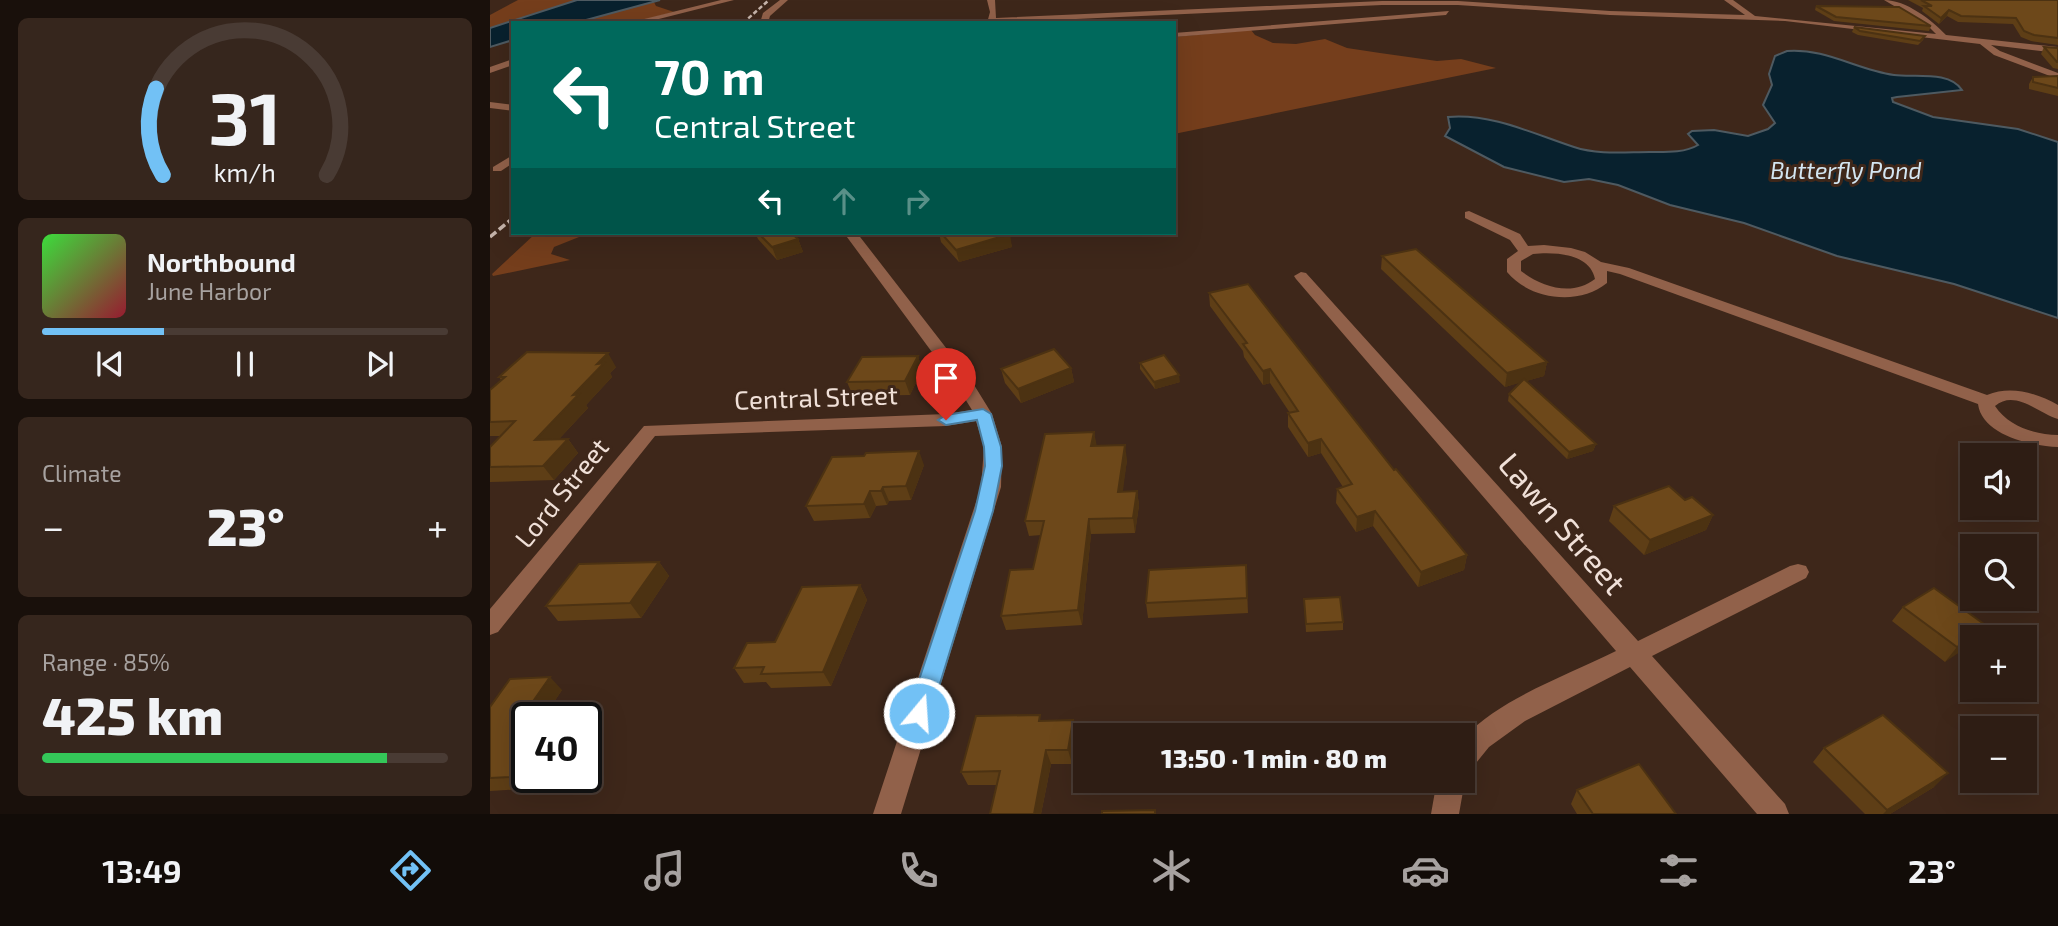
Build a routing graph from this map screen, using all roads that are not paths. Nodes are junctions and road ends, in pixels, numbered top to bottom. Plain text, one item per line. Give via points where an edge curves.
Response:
1 (730, 0) edge
2 (783, 0) edge
3 (991, 0) edge
4 (1728, 0) edge
5 (1888, 0) edge
6 (1696, 4) dead end
7 (1544, 9) junction
8 (1700, 16) junction
9 (1752, 17) junction
10 (641, 21) edge
11 (764, 21) edge
12 (991, 21) edge
13 (1176, 36) edge
14 (1943, 36) junction
15 (1982, 41) junction
16 (2058, 50) edge
17 (511, 63) edge
18 (490, 70) edge
19 (2058, 76) edge
20 (490, 105) edge
21 (511, 108) edge
22 (511, 159) edge
23 (497, 169) dead end
24 (1469, 215) dead end
25 (852, 235) edge
26 (1525, 252) junction
27 (1597, 265) junction
28 (1301, 275) dead end
29 (1988, 401) junction
30 (2058, 413) edge
31 (983, 414) junction
32 (650, 430) joint
33 (2058, 441) edge
34 (1798, 572) dead end
35 (490, 625) edge
36 (1635, 655) junction
37 (1475, 744) edge
38 (1449, 793) edge
39 (887, 814) edge
40 (1445, 814) edge
41 (1775, 814) edge

1 - 10 street
2 - 11 street
3 - 12 street
4 - 9 street
5 - 14 street
6 - 8 street via 1694,10
7 - 8 street
7 - 12 street via 1400,2
7 - 13 street
8 - 9 street
9 - 14 street
14 - 15 street
15 - 16 street
15 - 19 street via 1997,53
17 - 18 street
20 - 21 street
22 - 23 street
24 - 26 street via 1515,237
25 - 31 street
26 - 27 street via 1559,250
26 - 27 street via 1514,259 1514,272 1545,290 1574,293 1596,286 1602,280
27 - 29 street
28 - 36 street, Lawn Street
29 - 30 street via 2014,396
29 - 33 street via 1990,414 2010,429
31 - 32 street, Central Street via 946,420
31 - 39 street via 993,447 991,487
32 - 35 street, Lord Street
34 - 36 street
36 - 37 street via 1516,713
36 - 41 street, Lawn Street
38 - 40 street

